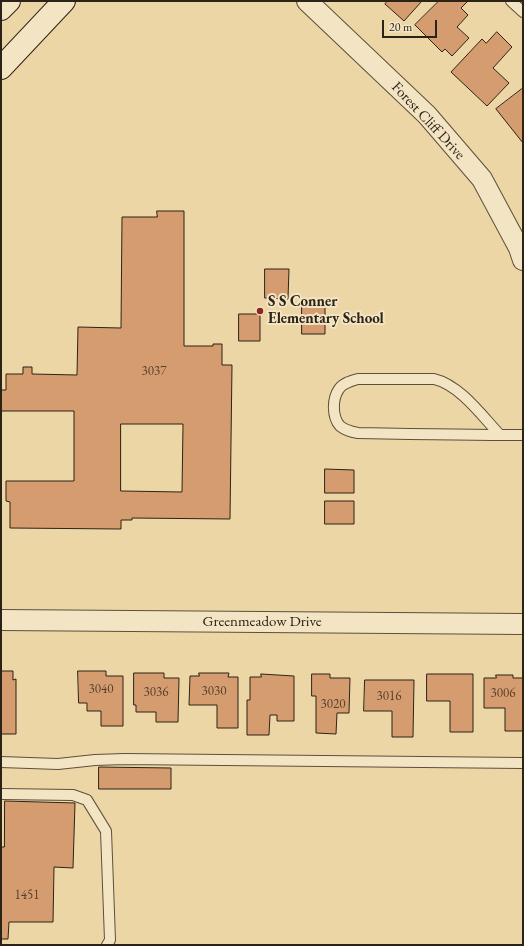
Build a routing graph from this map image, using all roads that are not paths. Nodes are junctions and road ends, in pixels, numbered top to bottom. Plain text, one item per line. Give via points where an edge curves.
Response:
1 (9, 1) edge
2 (64, 1) edge
3 (307, 1) edge
4 (511, 1) edge
5 (1, 9) edge
6 (523, 12) edge
7 (1, 68) edge
8 (523, 260) edge
9 (500, 435) junction
10 (523, 435) edge
11 (1, 620) edge
12 (523, 624) edge
13 (1, 762) edge
14 (523, 763) edge
15 (1, 794) edge
16 (107, 945) edge

1 - 5 main road
2 - 7 main road
3 - 8 street, Forest Cliff Drive via 427,115 482,180
4 - 6 lane
9 - 9 lane via 358,433 340,426 334,413 334,401 339,389 348,382 358,379 434,379 455,388
9 - 10 lane
11 - 12 street, Greenmeadow Drive
13 - 14 lane via 58,764 124,759
15 - 16 lane via 73,795 87,800 106,831 110,940

